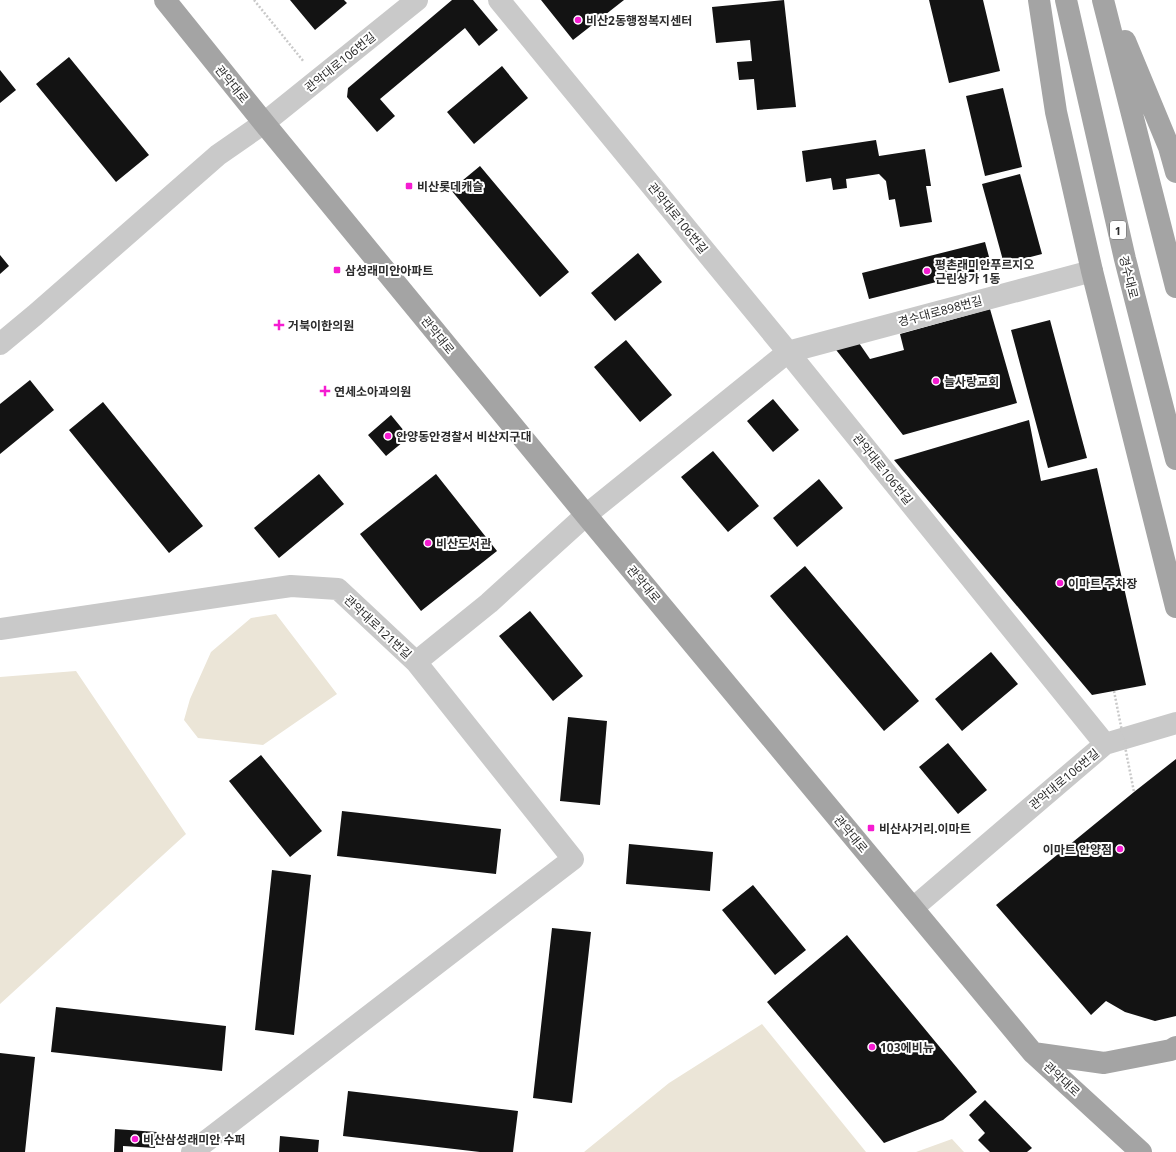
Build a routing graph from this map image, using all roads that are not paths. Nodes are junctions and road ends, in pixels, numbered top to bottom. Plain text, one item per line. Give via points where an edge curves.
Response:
1 (165, 0) edge
2 (417, 0) edge
3 (499, 0) edge
4 (1039, 0) edge
5 (1066, 0) edge
6 (1103, 0) edge
7 (1108, 0) edge
8 (264, 123) junction
9 (1176, 172) edge
10 (1092, 271) junction
11 (1176, 287) edge
12 (0, 344) edge
13 (788, 352) junction
14 (1176, 459) edge
15 (586, 514) junction
16 (1176, 607) edge
17 (0, 629) edge
18 (416, 662) junction
19 (1176, 723) edge
20 (1105, 744) junction
21 (913, 908) junction
22 (1176, 1047) edge
23 (1032, 1053) junction
24 (192, 1152) edge
25 (1141, 1152) edge

1 - 8 main road, 관악대로
2 - 8 street, 관악대로106번길
3 - 13 street, 관악대로106번길
4 - 10 main road via 1056,112
5 - 14 main road, 경수대로 / 1 via 1125,260
6 - 11 main road
7 - 9 main road via 1169,147
8 - 12 street, 관악대로106번길 via 218,155
8 - 15 main road, 관악대로
10 - 13 street, 경수대로898번길
10 - 16 main road
13 - 15 street, 관악대로121번길
13 - 20 street, 관악대로106번길
15 - 18 street, 관악대로121번길 via 489,603
15 - 21 main road, 관악대로
17 - 18 street, 관악대로121번길 via 291,586 338,589
18 - 24 street via 574,859
19 - 20 street
20 - 21 street, 관악대로106번길
21 - 23 main road, 관악대로
22 - 23 main road via 1104,1063
23 - 25 main road, 관악대로

